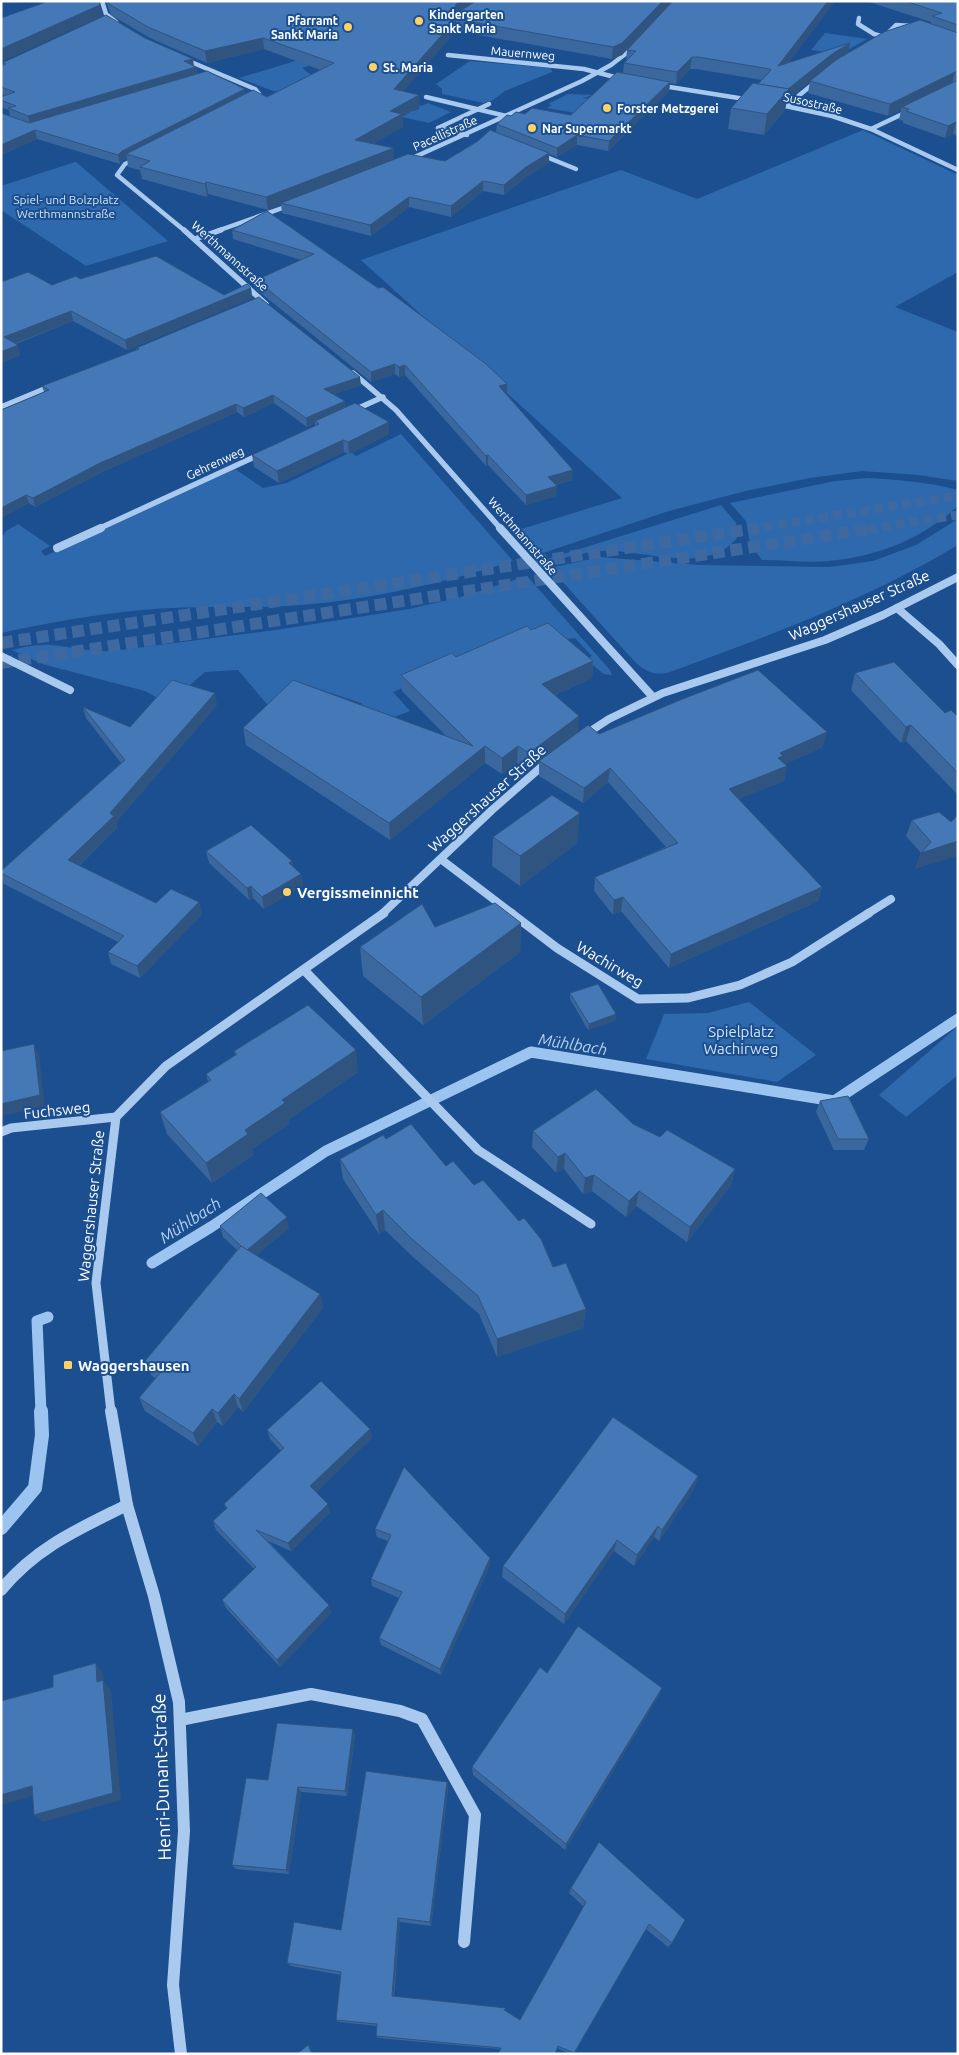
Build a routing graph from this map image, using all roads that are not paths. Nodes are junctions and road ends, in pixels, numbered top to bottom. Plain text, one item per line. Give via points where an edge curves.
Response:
1 (102, 1) edge
2 (859, 18) dead end
3 (123, 26) edge
4 (915, 26) edge
5 (884, 37) junction
6 (640, 41) edge
7 (876, 42) edge
8 (448, 55) dead end
9 (178, 56) edge
10 (596, 72) junction
11 (217, 73) junction
12 (825, 74) edge
13 (208, 76) edge
14 (624, 79) edge
15 (653, 84) edge
16 (426, 97) dead end
17 (753, 100) edge
18 (770, 103) edge
19 (244, 104) edge
20 (490, 104) dead end
21 (786, 106) junction
22 (915, 107) edge
23 (480, 109) junction
24 (506, 116) junction
25 (870, 129) junction
26 (476, 130) junction
27 (483, 133) dead end
28 (467, 134) junction
29 (532, 152) edge
30 (141, 156) edge
31 (404, 161) edge
32 (576, 169) dead end
33 (958, 170) edge
34 (299, 202) edge
35 (195, 239) junction
36 (261, 300) junction
37 (252, 304) edge
38 (269, 306) edge
39 (344, 366) edge
40 (59, 383) edge
41 (383, 397) junction
42 (1, 407) edge
43 (348, 413) edge
44 (270, 450) edge
45 (57, 548) dead end
46 (958, 577) edge
47 (898, 608) junction
48 (1, 656) edge
49 (958, 665) edge
50 (70, 690) dead end
51 (652, 696) junction
52 (575, 742) edge
53 (553, 757) edge
54 (442, 860) junction
55 (891, 899) dead end
56 (304, 970) junction
57 (116, 1117) junction
58 (1, 1132) edge
59 (591, 1224) dead end
60 (128, 1504) junction
61 (1, 1590) edge
62 (180, 1720) junction
63 (464, 1942) dead end
64 (181, 2054) edge

1 - 3 street via 108,18
2 - 5 street via 858,24
4 - 5 street via 896,25
5 - 7 street
6 - 10 street, Pacellistraße via 624,58
8 - 10 street, Mauernweg
9 - 11 street
10 - 14 street
10 - 24 street, Pacellistraße
11 - 13 street
11 - 19 street via 255,89 259,94
12 - 21 street
15 - 17 street
16 - 23 street
18 - 21 street, Susostraße
20 - 23 street
21 - 25 street, Susostraße via 832,116
22 - 25 street
23 - 24 street
23 - 28 street via 438,128
24 - 26 street, Pacellistraße
25 - 33 street, Susostraße
26 - 27 street
26 - 28 street, Pacellistraße
28 - 31 street, Pacellistraße
29 - 32 street
30 - 35 street, Werthmannstraße via 126,164 117,174
34 - 35 street
35 - 36 street, Werthmannstraße
36 - 37 street
36 - 38 street, Werthmannstraße
39 - 41 street, Werthmannstraße
40 - 42 street
41 - 43 street
41 - 51 street, Werthmannstraße
44 - 45 street, Gehrenweg
46 - 47 street, Waggershauser Straße
47 - 49 street
47 - 51 street, Waggershauser Straße via 807,647
48 - 50 street
51 - 52 street, Waggershauser Straße
53 - 54 street, Waggershauser Straße via 492,810
54 - 55 street, Wachirweg via 556,948 638,999 688,998 740,985 792,962
54 - 56 street, Waggershauser Straße via 389,909
56 - 57 street, Waggershauser Straße via 166,1066
56 - 59 street via 478,1150
57 - 58 street, Fuchsweg via 11,1128
57 - 60 street, Waggershauser Straße via 96,1283 109,1399
60 - 61 street via 55,1541 14,1574
60 - 62 street, Henri-Dunant-Straße via 154,1596 179,1702
62 - 63 street via 311,1694 400,1711 422,1719 475,1815
62 - 64 street, Henri-Dunant-Straße via 184,1831 173,1985

